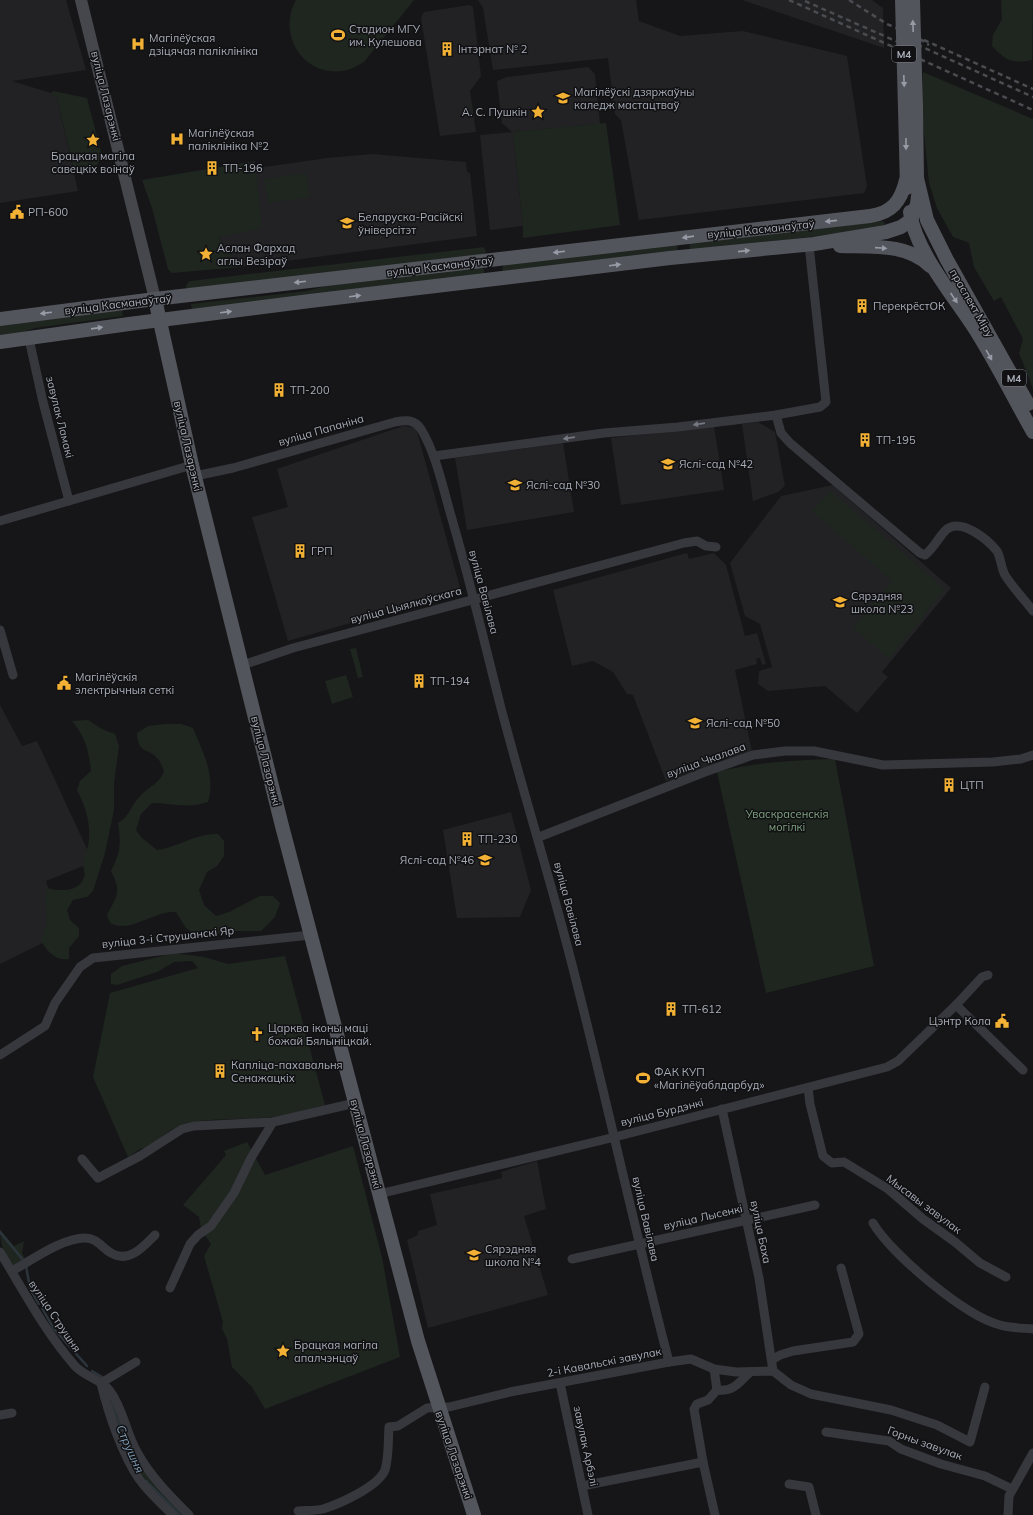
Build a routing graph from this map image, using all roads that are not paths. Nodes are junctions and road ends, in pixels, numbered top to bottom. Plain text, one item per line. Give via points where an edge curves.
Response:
1 (81, 0) edge
2 (902, 0) edge
3 (913, 0) edge
4 (911, 108) junction
5 (914, 182) junction
6 (880, 215) junction
7 (911, 220) junction
8 (886, 232) junction
9 (812, 244) junction
10 (948, 260) junction
11 (934, 269) junction
12 (154, 299) junction
13 (0, 319) edge
14 (159, 320) junction
15 (29, 339) junction
16 (0, 342) edge
17 (1033, 413) edge
18 (776, 415) junction
19 (1033, 432) edge
20 (434, 456) junction
21 (194, 471) junction
22 (69, 502) junction
23 (0, 521) edge
24 (716, 547) dead end
25 (474, 599) junction
26 (1033, 611) edge
27 (0, 630) edge
28 (243, 665) junction
29 (13, 675) dead end
30 (1033, 755) edge
31 (539, 837) junction
32 (311, 935) junction
33 (988, 975) dead end
34 (956, 1005) junction
35 (0, 1055) edge
36 (1023, 1070) dead end
37 (808, 1088) junction
38 (355, 1104) junction
39 (722, 1109) junction
40 (273, 1122) junction
41 (615, 1137) junction
42 (82, 1159) dead end
43 (379, 1194) junction
44 (815, 1205) dead end
45 (746, 1220) junction
46 (873, 1223) dead end
47 (155, 1235) dead end
48 (638, 1244) junction
49 (0, 1252) edge
50 (572, 1259) dead end
51 (841, 1268) dead end
52 (12, 1272) junction
53 (1006, 1277) dead end
54 (170, 1288) dead end
55 (1033, 1329) edge
56 (772, 1360) junction
57 (136, 1362) dead end
58 (668, 1362) junction
59 (714, 1369) junction
60 (773, 1371) junction
61 (750, 1372) junction
62 (101, 1383) junction
63 (560, 1383) junction
64 (985, 1387) dead end
65 (717, 1390) junction
66 (438, 1408) junction
67 (12, 1413) dead end
68 (0, 1415) edge
69 (826, 1432) dead end
70 (1033, 1453) edge
71 (703, 1462) junction
72 (789, 1484) dead end
73 (582, 1486) junction
74 (1012, 1489) junction
75 (298, 1511) dead end
76 (173, 1515) edge
77 (189, 1515) edge
78 (474, 1515) edge
79 (588, 1515) edge
80 (715, 1515) edge
81 (816, 1515) edge
82 (1008, 1515) edge

1 - 12 main road, вуліца Лазарэнкі
2 -> 4 main road, М4, bridge
4 -> 3 main road, М4, bridge
4 - 5 main road, М4
5 - 6 main road, вуліца Касманаўтаў via 890,210
5 - 7 main road, праспект Міру / М4
5 - 10 main road, праспект Міру / М4 via 927,220
6 - 7 main road, вуліца Касманаўтаў via 891,214
6 - 8 main road via 894,220 894,227
6 -> 12 main road, вуліца Касманаўтаў
7 - 8 main road via 901,228
7 - 10 main road, вуліца Касманаўтаў
7 - 11 main road, праспект Міру / М4
8 - 9 main road, вуліца Касманаўтаў
9 -> 11 main road, вуліца Касманаўтаў via 900,249 919,256
14 -> 9 main road, вуліца Касманаўтаў via 670,258
9 - 18 street via 826,402 820,407
10 - 17 main road, праспект Міру / М4
11 -> 19 main road, праспект Міру / М4 via 973,327
12 -> 13 main road, вуліца Касманаўтаў
12 - 14 main road, вуліца Лазарэнкі
15 -> 14 main road, вуліца Касманаўтаў
14 - 21 main road, вуліца Лазарэнкі
15 - 16 main road, вуліца Касманаўтаў
15 - 22 street, завулак Ламакі
18 -> 20 street
18 - 26 street via 781,433 790,443 920,553 925,555 933,549 948,528 970,528 997,552 1004,574
20 - 21 street, вуліца Папаніна via 420,427 406,419 233,468
20 - 25 street, вуліца Вавілава
21 - 22 street, вуліца Папаніна
21 - 28 main road, вуліца Лазарэнкі
22 - 23 street, вуліца Папаніна
24 - 25 street, вуліца Цыялкоўскага via 706,546 697,541 684,543
25 - 28 street, вуліца Цыялкоўскага via 292,648
25 - 31 street, вуліца Вавілава via 505,722
27 - 29 street
28 - 32 main road, вуліца Лазарэнкі
30 - 31 street, вуліца Чкалава via 993,762 883,765 814,751 753,755
31 - 41 street, вуліца Вавілава
32 - 35 street, вуліца 3-і Струшанскі Яр via 93,958 80,967 55,1003 45,1026
32 - 38 main road, вуліца Лазарэнкі
33 - 34 street, вуліца Бурдэнкі via 982,977
34 - 36 street
34 - 37 street, вуліца Бурдэнкі via 898,1061 887,1067
37 - 39 street, вуліца Бурдэнкі
37 - 53 street, Мысавы завулак via 823,1156 832,1163 844,1162 888,1189 980,1263
38 - 40 street
38 - 43 main road, вуліца Лазарэнкі
39 - 41 street, вуліца Бурдэнкі
39 - 45 street, вуліца Баха
40 - 42 street via 194,1126 182,1129 140,1156 98,1178
40 - 54 street via 227,1204 211,1226 190,1244
41 - 43 street, вуліца Бурдэнкі
41 - 48 street, вуліца Вавілава
43 - 66 main road, вуліца Лазарэнкі
44 - 45 street, вуліца Лысенкі
45 - 48 street, вуліца Лысенкі
45 - 56 street, вуліца Баха via 759,1278
46 - 55 street via 881,1236 919,1273 971,1312 999,1325
47 - 52 street via 141,1250 121,1257 92,1239 65,1242
48 - 50 street, вуліца Лысенкі
48 - 58 street, вуліца Вавілава
49 - 52 street, вуліца Струшня
51 - 56 street via 859,1334 857,1339 848,1343 794,1350
52 - 62 street, вуліца Струшня via 72,1362 84,1374
56 - 60 street
57 - 62 street
58 - 59 street, 2-і Кавальскі завулак via 691,1359
58 - 63 street, 2-і Кавальскі завулак
59 - 61 street, 2-і Кавальскі завулак
59 - 65 street
60 - 61 street, 2-і Кавальскі завулак
60 - 64 street via 791,1385 811,1394 891,1410 937,1425 970,1442
61 - 65 street via 732,1390
62 - 76 street via 104,1398 132,1467 147,1490
62 - 77 street, вуліца Струшня via 109,1389 115,1399 129,1436 148,1471
63 - 66 street, 2-і Кавальскі завулак
63 - 73 street, завулак Арбэлі
65 - 71 street via 694,1409
66 - 75 street, 2-і Кавальскі завулак via 427,1408 398,1426 389,1427 384,1472 365,1490 322,1509
66 - 78 main road, вуліца Лазарэнкі
67 - 68 street
69 - 74 street, Горны завулак via 889,1441 902,1449 941,1464 985,1476
70 - 74 street
71 - 73 street
71 - 80 street
72 - 81 street via 809,1487
73 - 79 street, завулак Арбэлі
74 - 82 street

